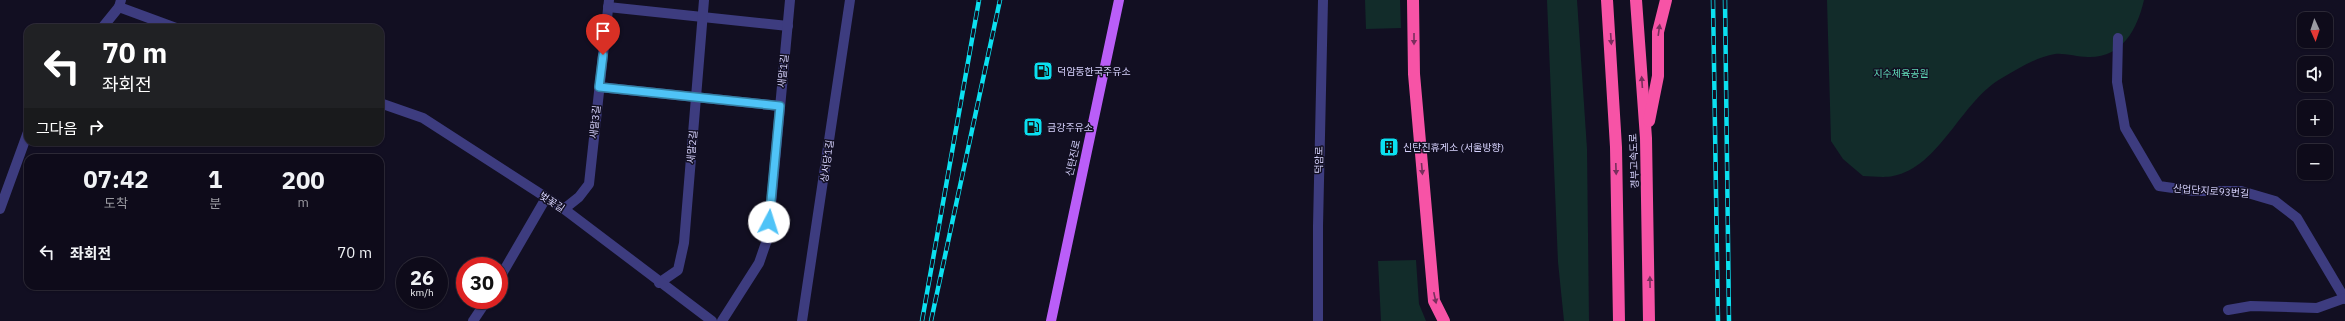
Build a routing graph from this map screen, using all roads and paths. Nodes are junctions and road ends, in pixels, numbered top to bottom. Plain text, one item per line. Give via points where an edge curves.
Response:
1 (704, 0) edge
2 (790, 0) edge
3 (850, 0) edge
4 (1119, 0) edge
5 (1323, 0) edge
6 (1413, 0) edge
7 (1608, 0) edge
8 (1636, 0) edge
9 (1666, 0) edge
10 (120, 3) edge
11 (608, 4) edge
12 (702, 17) junction
13 (105, 24) edge
14 (167, 24) edge
15 (788, 26) junction
16 (2118, 38) dead end
17 (599, 87) junction
18 (696, 97) junction
19 (384, 104) edge
20 (780, 106) junction
21 (1646, 138) junction
22 (24, 143) edge
23 (546, 198) junction
24 (0, 209) edge
25 (564, 209) junction
26 (508, 263) edge
27 (659, 283) junction
28 (2345, 299) edge
29 (481, 309) edge
30 (2228, 310) dead end
31 (473, 321) edge
32 (712, 321) edge
33 (722, 321) edge
34 (802, 321) edge
35 (1050, 321) edge
36 (1318, 321) edge
37 (1444, 321) edge
38 (1619, 321) edge
39 (1649, 321) edge

1 - 12 street, 새말2길
2 - 15 street, 새말1길
3 - 34 street, 상서당1길
4 - 35 main road, 신탄진로
5 - 36 street, 덕암로
6 -> 37 highway via 1414,74 1434,301
7 -> 38 highway, 경부고속도로 via 1616,155
21 -> 8 highway, 경부고속도로
21 -> 9 highway via 1658,76 1658,32
10 - 13 street
10 - 14 street
11 - 12 street
11 - 17 street, 새말3길
12 - 15 street
12 - 18 street, 새말2길
15 - 20 street, 새말1길
16 - 28 street, 산업단지로93번길 via 2117,82 2126,128 2159,186 2194,191 2241,191 2275,201 2297,218
17 - 18 street
17 - 25 street, 새말3길 via 589,184 579,197
18 - 20 street
18 - 27 street, 새말2길 via 684,243 678,270
19 - 23 street, 벚꽃길 via 423,118
20 - 33 street, 새말1길 via 768,237 759,263
39 -> 21 highway, 경부고속도로
22 - 24 street
23 - 25 street, 벚꽃길
23 - 26 street
25 - 27 street, 벚꽃길
27 - 32 street, 벚꽃길
28 - 30 street, 산업단지로93번길 via 2317,308 2251,306
29 - 31 street

